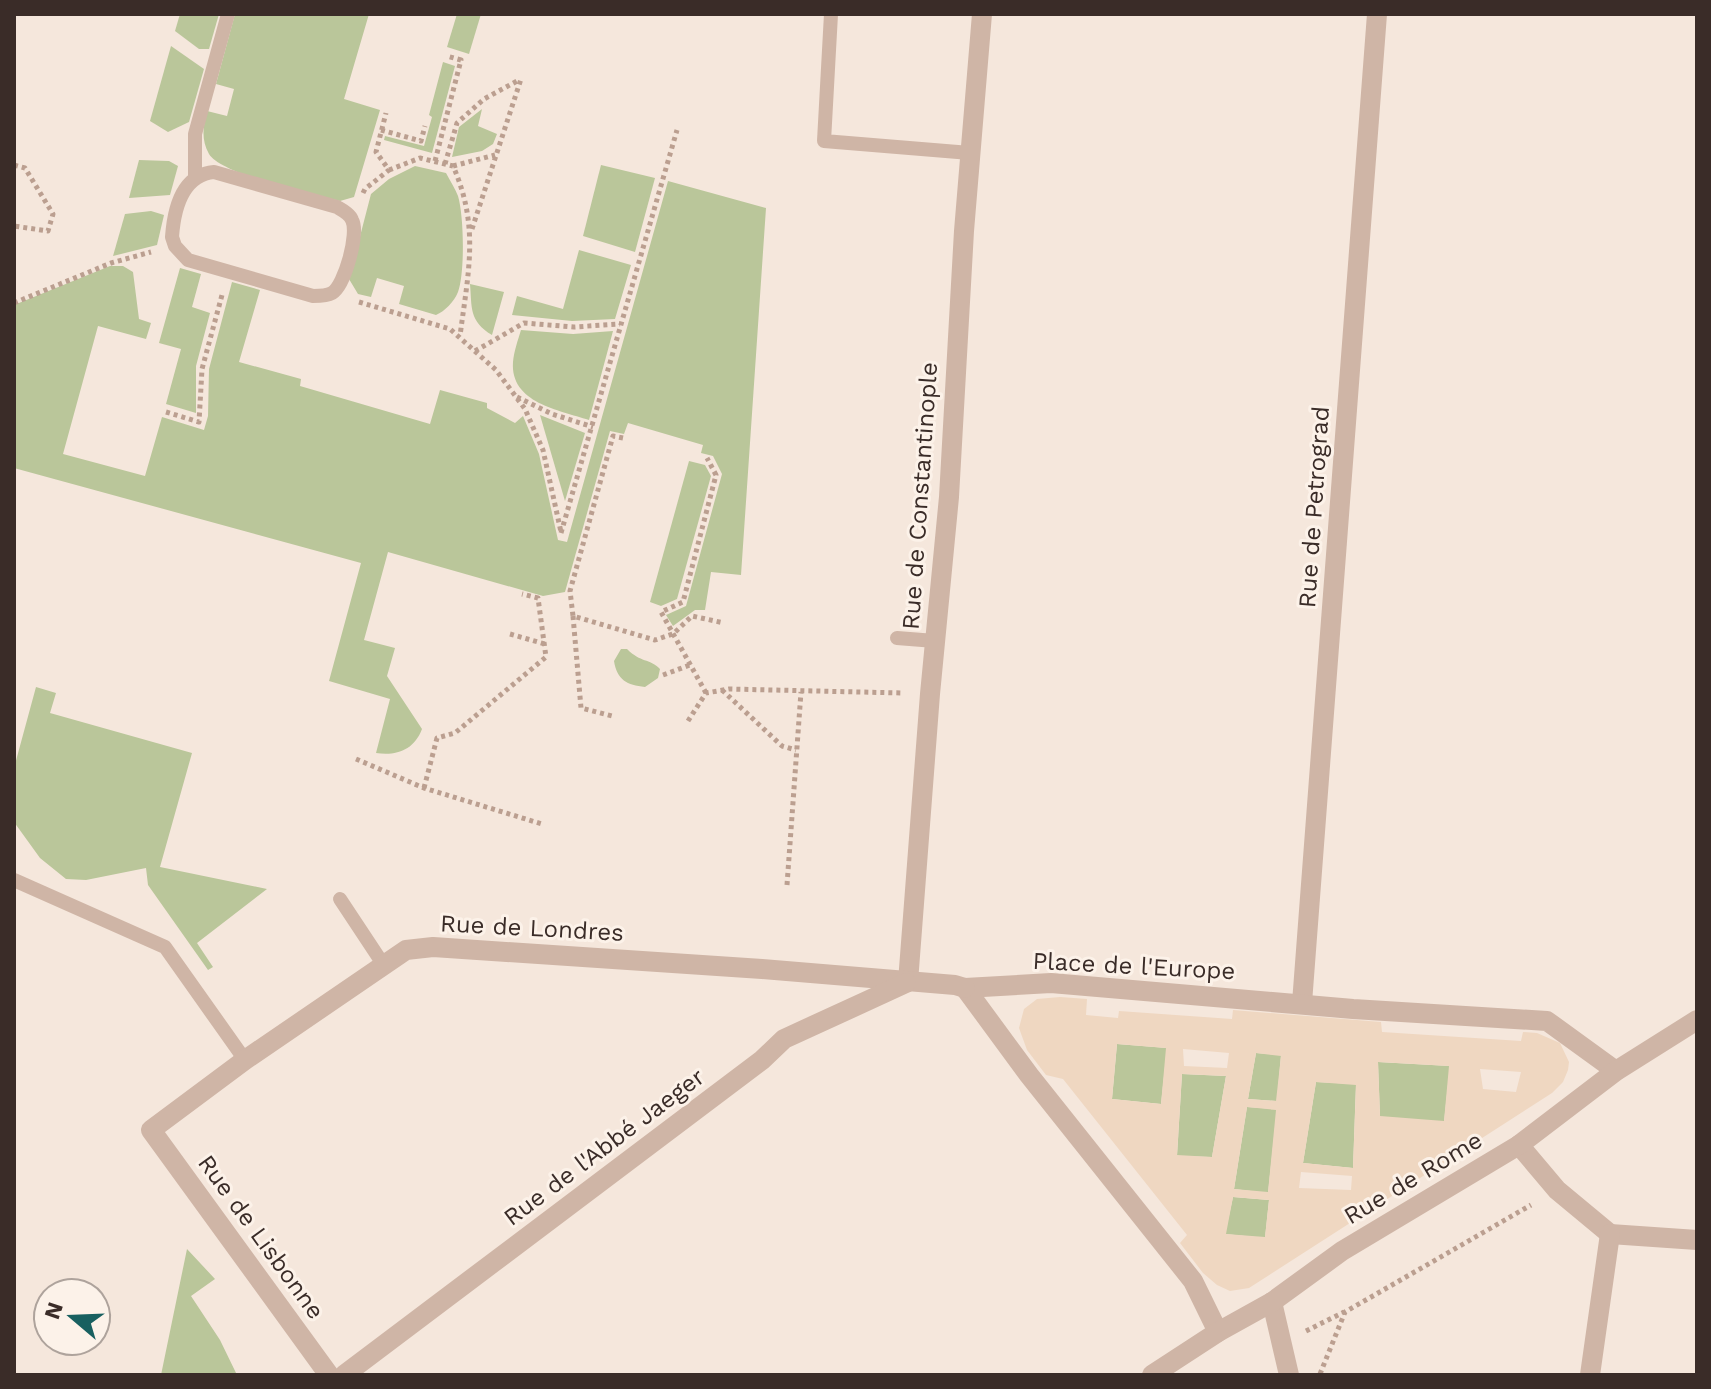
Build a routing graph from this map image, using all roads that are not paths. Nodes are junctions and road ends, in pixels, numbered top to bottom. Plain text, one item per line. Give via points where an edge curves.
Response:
1 (228, 14) edge
2 (831, 14) edge
3 (982, 14) edge
4 (1377, 14) edge
5 (970, 153) junction
6 (195, 177) junction
7 (897, 638) dead end
8 (935, 641) junction
9 (14, 880) edge
10 (340, 899) dead end
11 (383, 964) junction
12 (908, 982) junction
13 (965, 988) junction
14 (1302, 1003) junction
15 (1696, 1018) edge
16 (245, 1060) junction
17 (1616, 1071) junction
18 (151, 1130) joint
19 (1519, 1145) junction
20 (1610, 1234) junction
21 (1697, 1240) edge
22 (1272, 1302) junction
23 (1218, 1332) junction
24 (329, 1375) edge
25 (344, 1375) edge
26 (1152, 1375) edge
27 (1289, 1375) edge
28 (1590, 1375) edge

1 - 6 lane via 195,134
2 - 5 lane via 824,141
3 - 5 street, Rue de Constantinople
4 - 14 street, Rue de Petrograd
5 - 8 street, Rue de Constantinople
6 - 6 lane via 182,193 172,237 188,260 313,296 331,294 343,279 354,242 353,220 337,207 214,172
7 - 8 lane
8 - 12 street, Rue de Constantinople
9 - 16 lane via 165,947
10 - 11 lane
11 - 12 street, Rue de Londres via 406,950 433,947
11 - 16 street, Rue de Londres
12 - 13 street, Rue de Londres
12 - 25 street, Rue de l'Abbé Jaeger via 784,1039
13 - 14 street, Place de l'Europe via 1051,983
13 - 23 street via 1193,1281
14 - 17 street, Place de l'Europe via 1547,1021
15 - 17 street, Rue de Rome
16 - 18 street, Rue de Londres
17 - 19 street, Rue de Rome
18 - 24 street, Rue de Lisbonne
19 - 20 street via 1557,1190
19 - 22 street, Rue de Rome via 1342,1251
20 - 21 street
20 - 28 street
22 - 23 street, Rue de Rome
22 - 27 street
23 - 26 street, Rue de Rome

